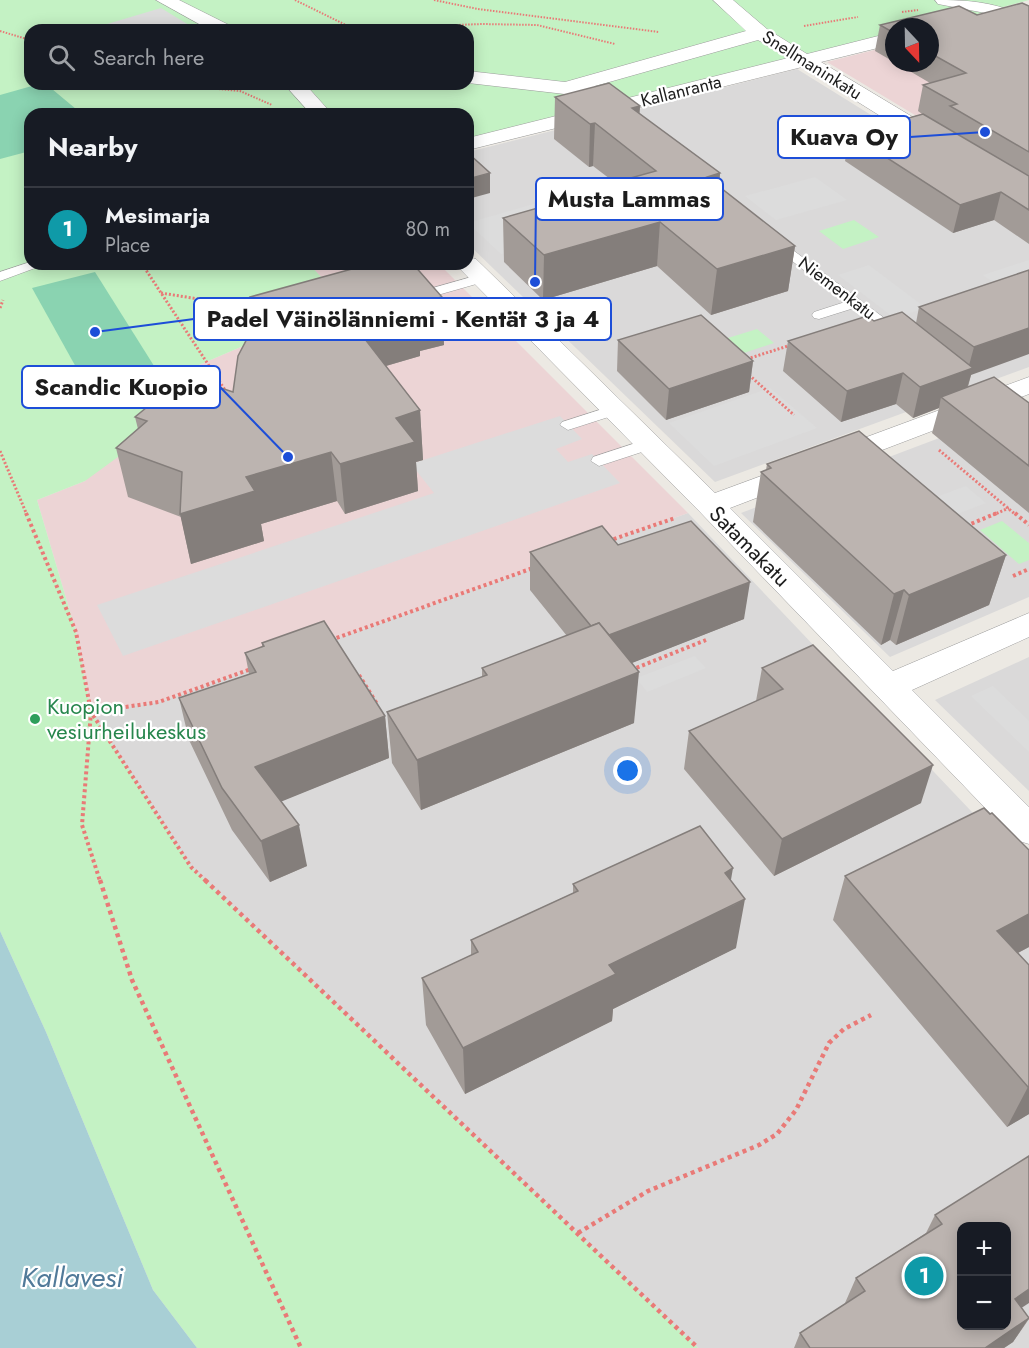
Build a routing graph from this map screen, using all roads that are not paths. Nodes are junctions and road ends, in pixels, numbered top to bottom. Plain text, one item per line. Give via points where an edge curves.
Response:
1 (165, 0) edge
2 (720, 0) edge
3 (729, 0) edge
4 (944, 0) edge
5 (1001, 11) junction
6 (960, 21) edge
7 (212, 24) edge
8 (1029, 26) edge
9 (760, 33) junction
10 (885, 40) edge
11 (804, 60) junction
12 (474, 78) edge
13 (570, 87) junction
14 (300, 90) edge
15 (638, 101) junction
16 (316, 108) edge
17 (474, 142) edge
18 (956, 153) edge
19 (766, 234) edge
20 (24, 269) edge
21 (475, 271) edge
22 (0, 278) edge
23 (400, 301) edge
24 (856, 303) junction
25 (819, 315) dead end
26 (909, 343) edge
27 (1029, 385) edge
28 (615, 410) junction
29 (568, 425) dead end
30 (648, 444) junction
31 (599, 461) dead end
32 (710, 505) junction
33 (1029, 624) edge
34 (889, 687) junction
35 (1029, 830) edge

1 - 7 street
2 - 3 street
2 - 9 street, Snellmaninkatu
4 - 5 street
5 - 6 street
5 - 8 street
9 - 11 street, Snellmaninkatu
9 - 13 street
10 - 11 street, Kallanranta
11 - 15 street, Kallanranta
11 - 18 street, Snellmaninkatu
12 - 13 street
13 - 15 street
14 - 16 street
15 - 17 street, Kallanranta
19 - 24 lane, Niemenkatu
20 - 22 lane
21 - 23 lane
21 - 28 street, Satamakatu
24 - 25 lane
24 - 26 lane, Niemenkatu
27 - 32 street via 978,395
28 - 29 lane
28 - 30 street, Satamakatu
30 - 31 lane
30 - 32 street, Satamakatu
32 - 34 street, Satamakatu
33 - 34 street
34 - 35 street, Satamakatu

